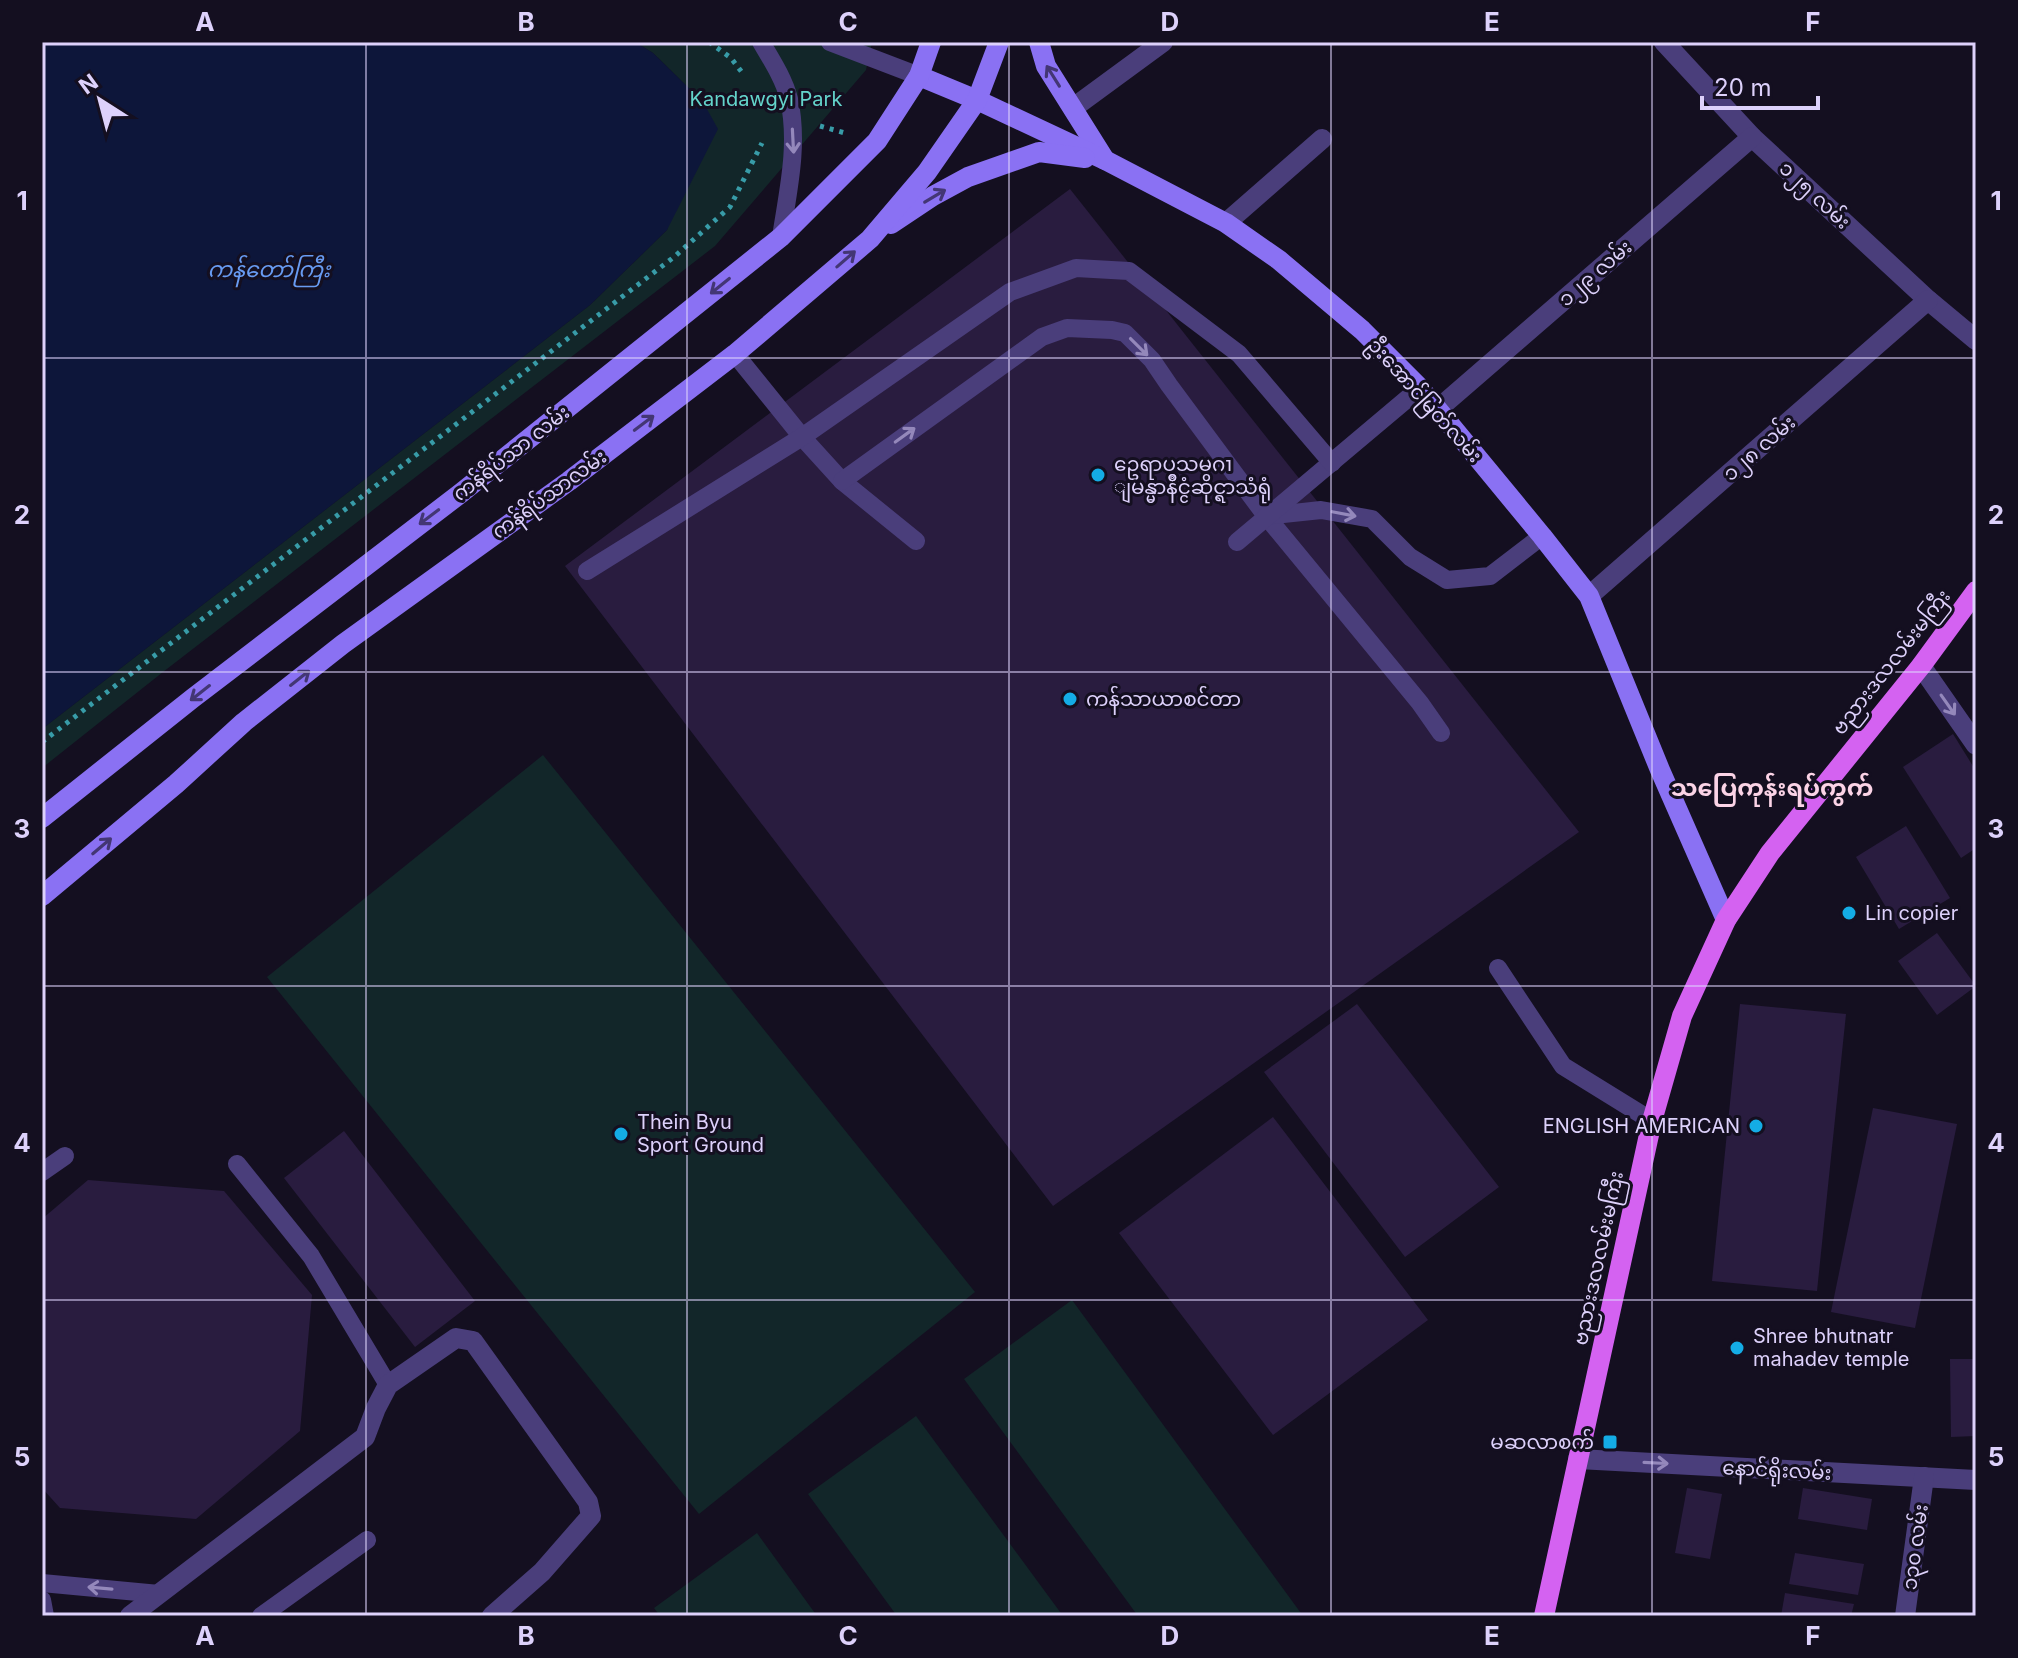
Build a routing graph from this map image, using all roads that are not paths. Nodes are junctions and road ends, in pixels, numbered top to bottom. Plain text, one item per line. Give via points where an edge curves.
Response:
1 (761, 42) edge
2 (830, 42) edge
3 (931, 42) edge
4 (999, 42) edge
5 (1039, 42) edge
6 (1163, 42) edge
7 (1672, 45) edge
8 (919, 76) junction
9 (977, 100) junction
10 (1073, 108) junction
11 (1752, 137) junction
12 (1322, 139) dead end
13 (1105, 160) junction
14 (1226, 223) junction
15 (781, 237) junction
16 (870, 239) junction
17 (1928, 300) junction
18 (1976, 340) edge
19 (735, 354) junction
20 (1420, 388) junction
21 (1438, 409) junction
22 (802, 437) junction
23 (1332, 463) junction
24 (842, 481) junction
25 (1266, 516) junction
26 (1542, 536) junction
27 (916, 541) dead end
28 (1237, 542) dead end
29 (587, 571) dead end
30 (1976, 591) edge
31 (1589, 596) junction
32 (1921, 666) junction
33 (1441, 733) dead end
34 (1976, 745) edge
35 (42, 818) edge
36 (42, 896) edge
37 (1726, 920) junction
38 (1498, 968) dead end
39 (1652, 1121) junction
40 (65, 1156) dead end
41 (237, 1164) dead end
42 (42, 1172) edge
43 (388, 1385) junction
44 (1578, 1459) junction
45 (1924, 1477) junction
46 (1976, 1480) edge
47 (367, 1540) dead end
48 (42, 1583) edge
49 (159, 1594) junction
50 (42, 1600) edge
51 (45, 1616) edge
52 (130, 1616) edge
53 (261, 1616) edge
54 (492, 1616) edge
55 (1544, 1616) edge
56 (1905, 1616) edge

1 -> 15 lane via 789,97 794,148
2 - 8 lane
3 - 8 main road, ကန်ရိပ်သာ လမ်း
4 - 9 main road, ကန်ရိပ်သာလမ်း
10 -> 5 main road via 1046,66
6 - 10 street
7 - 11 street, ၁၂၅ လမ်း
8 - 9 main road, ဦးအောင်မြတ်လမ်း
8 - 15 main road, ကန်ရိပ်သာ လမ်း via 877,141
9 - 13 main road, ဦးအောင်မြတ်လမ်း
9 - 16 main road, ကန်ရိပ်သာလမ်း via 927,172
10 - 13 main road
11 - 17 street, ၁၂၅ လမ်း
11 - 21 street, ၁၂၉ လမ်း
12 - 14 street
13 - 14 main road, ဦးအောင်မြတ်လမ်း
16 -> 13 main road via 968,177 1039,152
14 - 20 main road, ဦးအောင်မြတ်လမ်း via 1362,330
15 -> 35 main road, ကန်ရိပ်သာ လမ်း
19 -> 16 main road, ကန်ရိပ်သာလမ်း
17 - 18 street, ၁၂၅ လမ်း
17 - 31 street, ၁၂၈ လမ်း
19 - 22 lane
36 -> 19 main road, ကန်ရိပ်သာလမ်း via 343,644
20 - 21 main road, ဦးအောင်မြတ်လမ်း
20 - 23 lane
21 - 26 main road, ဦးအောင်မြတ်လမ်း
22 - 23 lane via 1010,292 1076,268 1129,271 1239,354
22 - 24 lane
22 - 29 lane
23 - 25 lane
24 -> 25 lane via 1042,337 1067,328 1112,330 1125,333 1152,360
24 - 27 lane
25 -> 26 lane via 1321,510 1372,519 1410,557 1447,580 1490,576
25 - 28 lane
25 - 33 lane
26 - 31 main road, ဦးအောင်မြတ်လမ်း
30 - 32 main road, ဗညားဒလလမ်းမကြီး
31 - 37 main road, ဦးအောင်မြတ်လမ်း
32 -> 34 street
32 - 37 main road, ဗညားဒလလမ်းမကြီး via 1770,853
37 - 39 main road, ဗညားဒလလမ်းမကြီး via 1682,1016
38 - 39 lane via 1563,1066
39 - 44 main road, ဗညားဒလလမ်းမကြီး
40 - 42 lane
41 - 43 lane via 311,1256
43 - 49 street via 365,1437
43 - 54 street via 456,1338 473,1341 588,1502 591,1516 542,1572
44 -> 45 street, နောင်ရိုးလမ်း
44 - 55 main road, ဗညားဒလလမ်းမကြီး
45 - 46 street, နောင်ရိုးလမ်း
45 - 56 street, ၁၃၀ လမ်း
47 - 53 lane
49 -> 48 lane
49 - 52 street
50 - 51 lane

